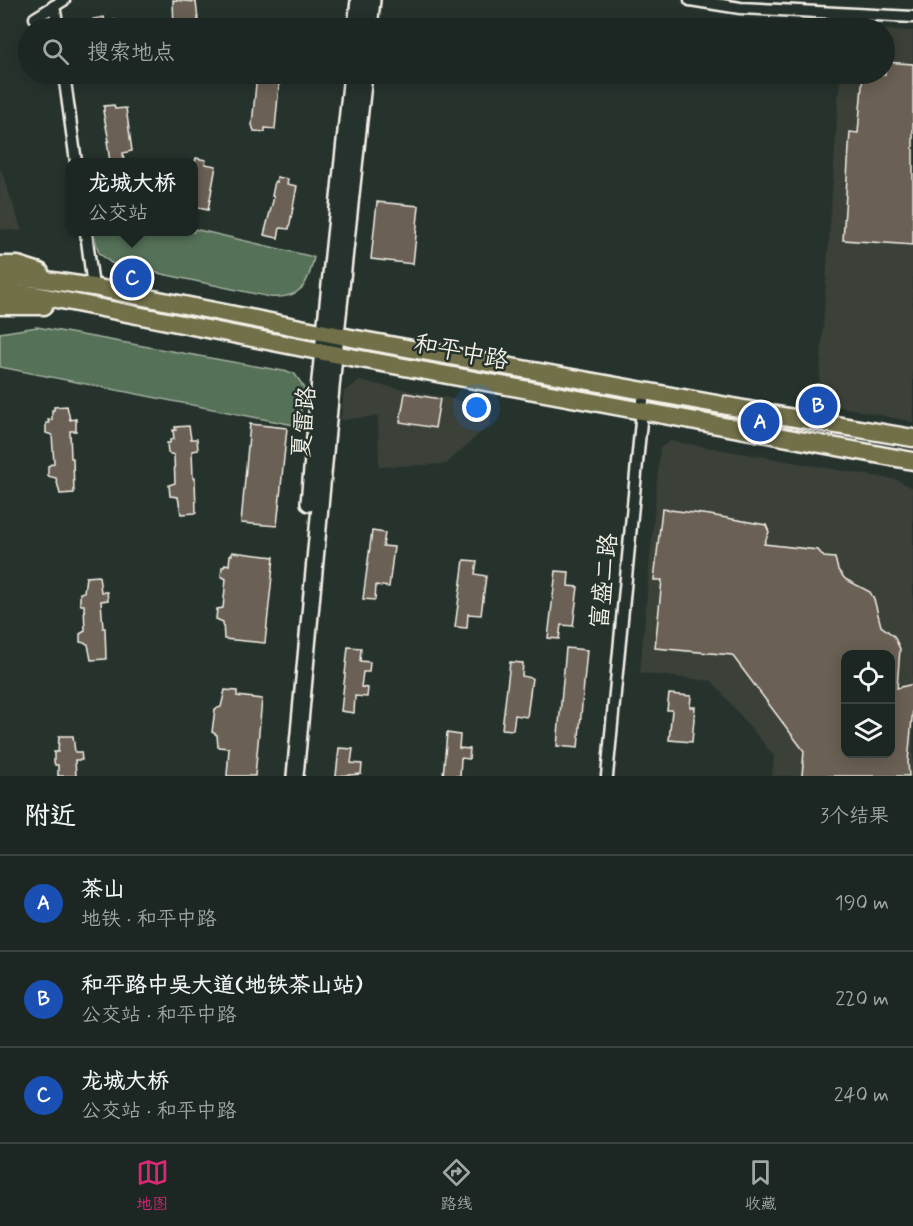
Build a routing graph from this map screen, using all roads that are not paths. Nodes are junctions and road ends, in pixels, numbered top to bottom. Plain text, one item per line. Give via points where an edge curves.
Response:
1 (359, 0) edge
2 (372, 0) edge
3 (690, 0) edge
4 (59, 3) edge
5 (913, 17) edge
6 (35, 18) dead end
7 (58, 18) edge
8 (357, 18) edge
9 (370, 18) edge
10 (65, 84) edge
11 (351, 84) edge
12 (363, 84) edge
13 (75, 158) edge
14 (87, 236) edge
15 (0, 263) edge
16 (0, 276) edge
17 (93, 287) junction
18 (0, 291) edge
19 (0, 306) edge
20 (114, 310) junction
21 (330, 333) junction
22 (328, 352) junction
23 (644, 390) junction
24 (643, 412) junction
25 (875, 431) junction
26 (913, 433) edge
27 (913, 438) edge
28 (911, 461) edge
29 (286, 776) edge
30 (295, 776) edge
31 (607, 776) edge

1 - 8 street
2 - 9 street
3 - 5 street via 740,8
4 - 6 street
4 - 7 street
10 - 13 street
11 - 21 street, 夏雷路
12 - 21 street, 夏雷路
14 - 17 street
15 - 17 main road
16 - 17 main road, 和平中路
17 - 21 main road, 和平中路
18 - 20 main road, 和平中路
19 - 20 main road
20 - 22 main road, 和平中路
21 - 22 street, 夏雷路
21 - 23 main road, 和平中路
22 - 24 main road, 和平中路
22 - 29 street, 夏雷路
22 - 30 street, 夏雷路
23 - 24 street, 富盛二路
23 - 25 main road, 和平中路
24 - 28 main road, 和平中路
24 - 31 street, 富盛二路
25 - 26 main road
25 - 27 main road, 和平中路

